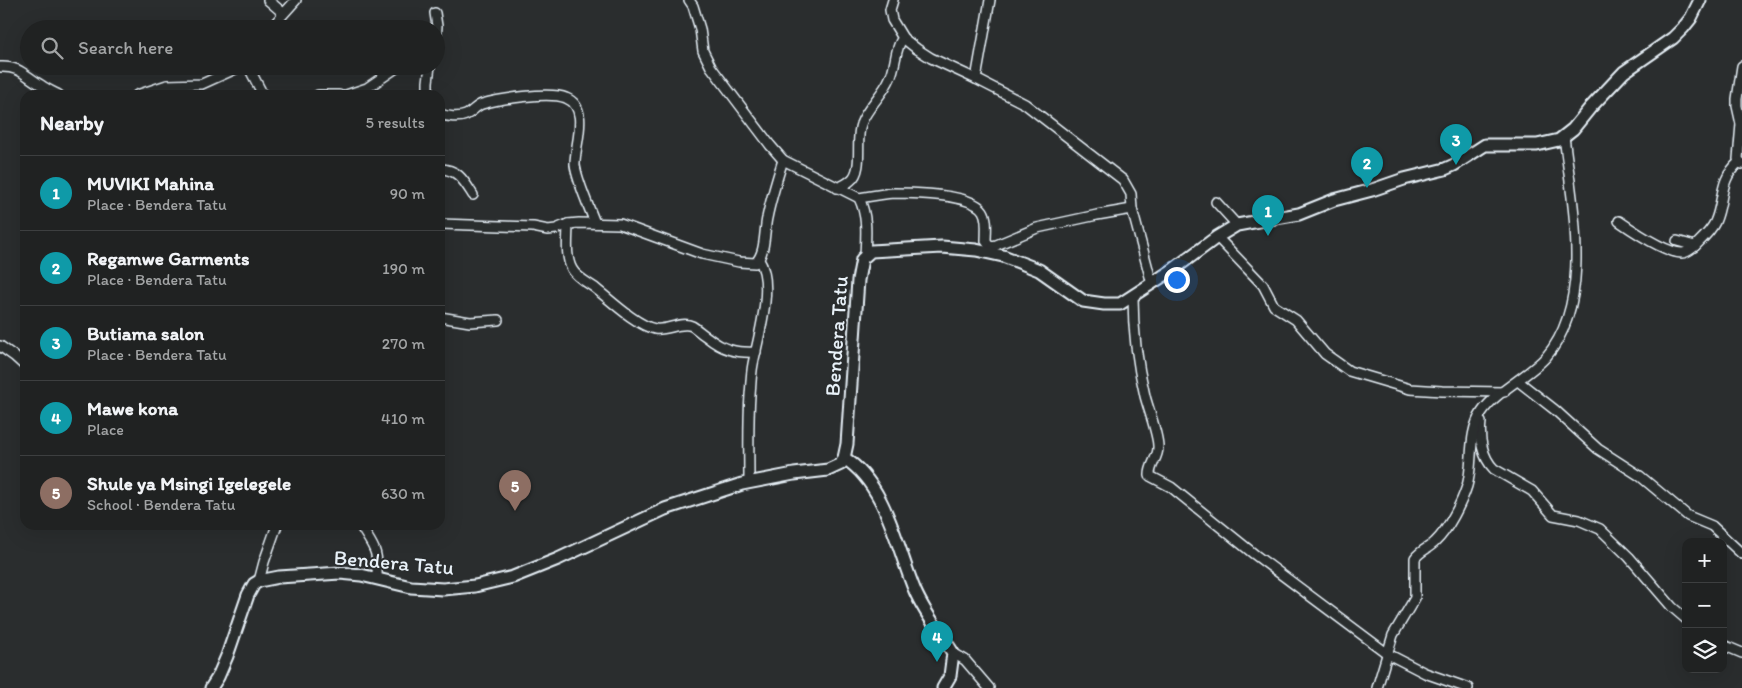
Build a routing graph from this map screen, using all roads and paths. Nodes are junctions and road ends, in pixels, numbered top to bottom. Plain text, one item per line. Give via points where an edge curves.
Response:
1 (268, 0) edge
2 (296, 0) edge
3 (689, 0) edge
4 (894, 0) edge
5 (990, 0) edge
6 (1700, 0) edge
7 (283, 13) junction
8 (435, 13) dead end
9 (277, 20) edge
10 (436, 20) edge
11 (903, 38) junction
12 (1742, 66) edge
13 (0, 67) edge
14 (20, 71) edge
15 (27, 75) edge
16 (222, 75) edge
17 (253, 75) edge
18 (386, 75) edge
19 (427, 75) edge
20 (976, 79) junction
21 (50, 90) edge
22 (152, 90) edge
23 (260, 90) edge
24 (361, 90) edge
25 (428, 90) edge
26 (445, 115) edge
27 (1564, 136) junction
28 (783, 160) junction
29 (1740, 163) edge
30 (445, 170) edge
31 (837, 188) junction
32 (473, 194) dead end
33 (859, 198) junction
34 (1216, 202) dead end
35 (1132, 209) junction
36 (1619, 221) dead end
37 (595, 223) junction
38 (445, 224) edge
39 (568, 224) junction
40 (1238, 226) junction
41 (1217, 237) junction
42 (1677, 241) dead end
43 (1695, 246) junction
44 (992, 249) junction
45 (865, 255) junction
46 (759, 260) junction
47 (1152, 284) junction
48 (1133, 296) junction
49 (445, 318) edge
50 (498, 320) dead end
51 (0, 346) edge
52 (756, 352) junction
53 (20, 361) edge
54 (1518, 381) junction
55 (1504, 392) junction
56 (1482, 412) junction
57 (844, 458) junction
58 (749, 483) junction
59 (276, 530) edge
60 (363, 530) edge
61 (1742, 554) edge
62 (377, 579) junction
63 (259, 581) junction
64 (1682, 616) edge
65 (1727, 647) edge
66 (953, 653) junction
67 (1742, 653) edge
68 (1388, 654) junction
69 (211, 688) edge
70 (944, 688) edge
71 (988, 688) edge
72 (1377, 688) edge
73 (1468, 688) edge

1 - 7 street
2 - 7 street
3 - 28 street via 700,29 703,51 711,67
4 - 11 street via 890,10 892,20
5 - 20 street
6 - 27 main road, Bendera Tatu via 1684,28 1624,72
7 - 9 street
8 - 10 street
11 - 20 street via 931,58
11 - 31 street via 889,81 860,126 858,170 853,180
12 - 29 street via 1737,99 1741,124
13 - 14 street
15 - 21 street
16 - 22 street via 202,84 167,85
17 - 23 street
18 - 24 street
19 - 25 street
20 - 35 street via 1024,104 1116,174 1127,184
26 - 37 street via 467,115 479,105 516,98 557,96 572,101 580,121 575,165
27 - 40 main road, Bendera Tatu via 1537,145 1485,144 1445,168 1334,200 1299,214
27 - 54 street via 1576,230 1576,277 1571,303 1557,341 1545,359
28 - 31 street
28 - 46 street
29 - 43 street via 1729,171 1713,227
30 - 32 street via 454,171 463,178
31 - 33 street
33 - 44 street via 892,193 945,195 979,206 984,213 986,241
33 - 45 street via 865,210 867,227
34 - 40 street
35 - 44 street via 1036,228
35 - 47 street
36 - 43 street via 1676,252 1688,251
37 - 39 street
37 - 46 street via 620,224 702,254 755,263
38 - 39 street via 548,230
39 - 52 street via 568,255 573,271 625,312 654,329 684,324 728,350
40 - 41 main road, Bendera Tatu
41 - 47 main road, Bendera Tatu
41 - 55 street via 1263,285 1274,306 1296,320 1324,354 1349,371 1410,389
42 - 43 street
44 - 45 main road, Bendera Tatu via 942,247 871,251
44 - 48 main road, Bendera Tatu via 1039,270 1083,301 1120,304
45 - 57 main road, Bendera Tatu via 858,280
46 - 52 street via 766,284
47 - 48 main road, Bendera Tatu
48 - 68 street via 1133,328 1138,359 1158,448 1149,469 1150,476 1177,491 1254,554
49 - 50 street via 470,322
51 - 53 street
52 - 58 street via 750,396
54 - 55 street
54 - 61 street via 1598,449 1640,476 1688,516 1712,526
55 - 56 street
56 - 64 street via 1480,431 1490,464 1532,491 1553,515 1579,520 1600,529
56 - 68 street via 1474,430 1467,486 1443,534 1415,558 1415,598 1393,636
57 - 58 main road, Bendera Tatu via 841,464 828,470
57 - 66 main road via 862,471 881,501 916,592
58 - 62 main road, Bendera Tatu via 665,509 513,577 475,586 443,588
59 - 63 street
60 - 62 street via 376,549
62 - 63 main road, Bendera Tatu via 340,574
63 - 69 main road via 248,595 227,656
65 - 67 street
66 - 70 main road via 950,676
66 - 71 street via 965,660
68 - 72 street
68 - 73 street

